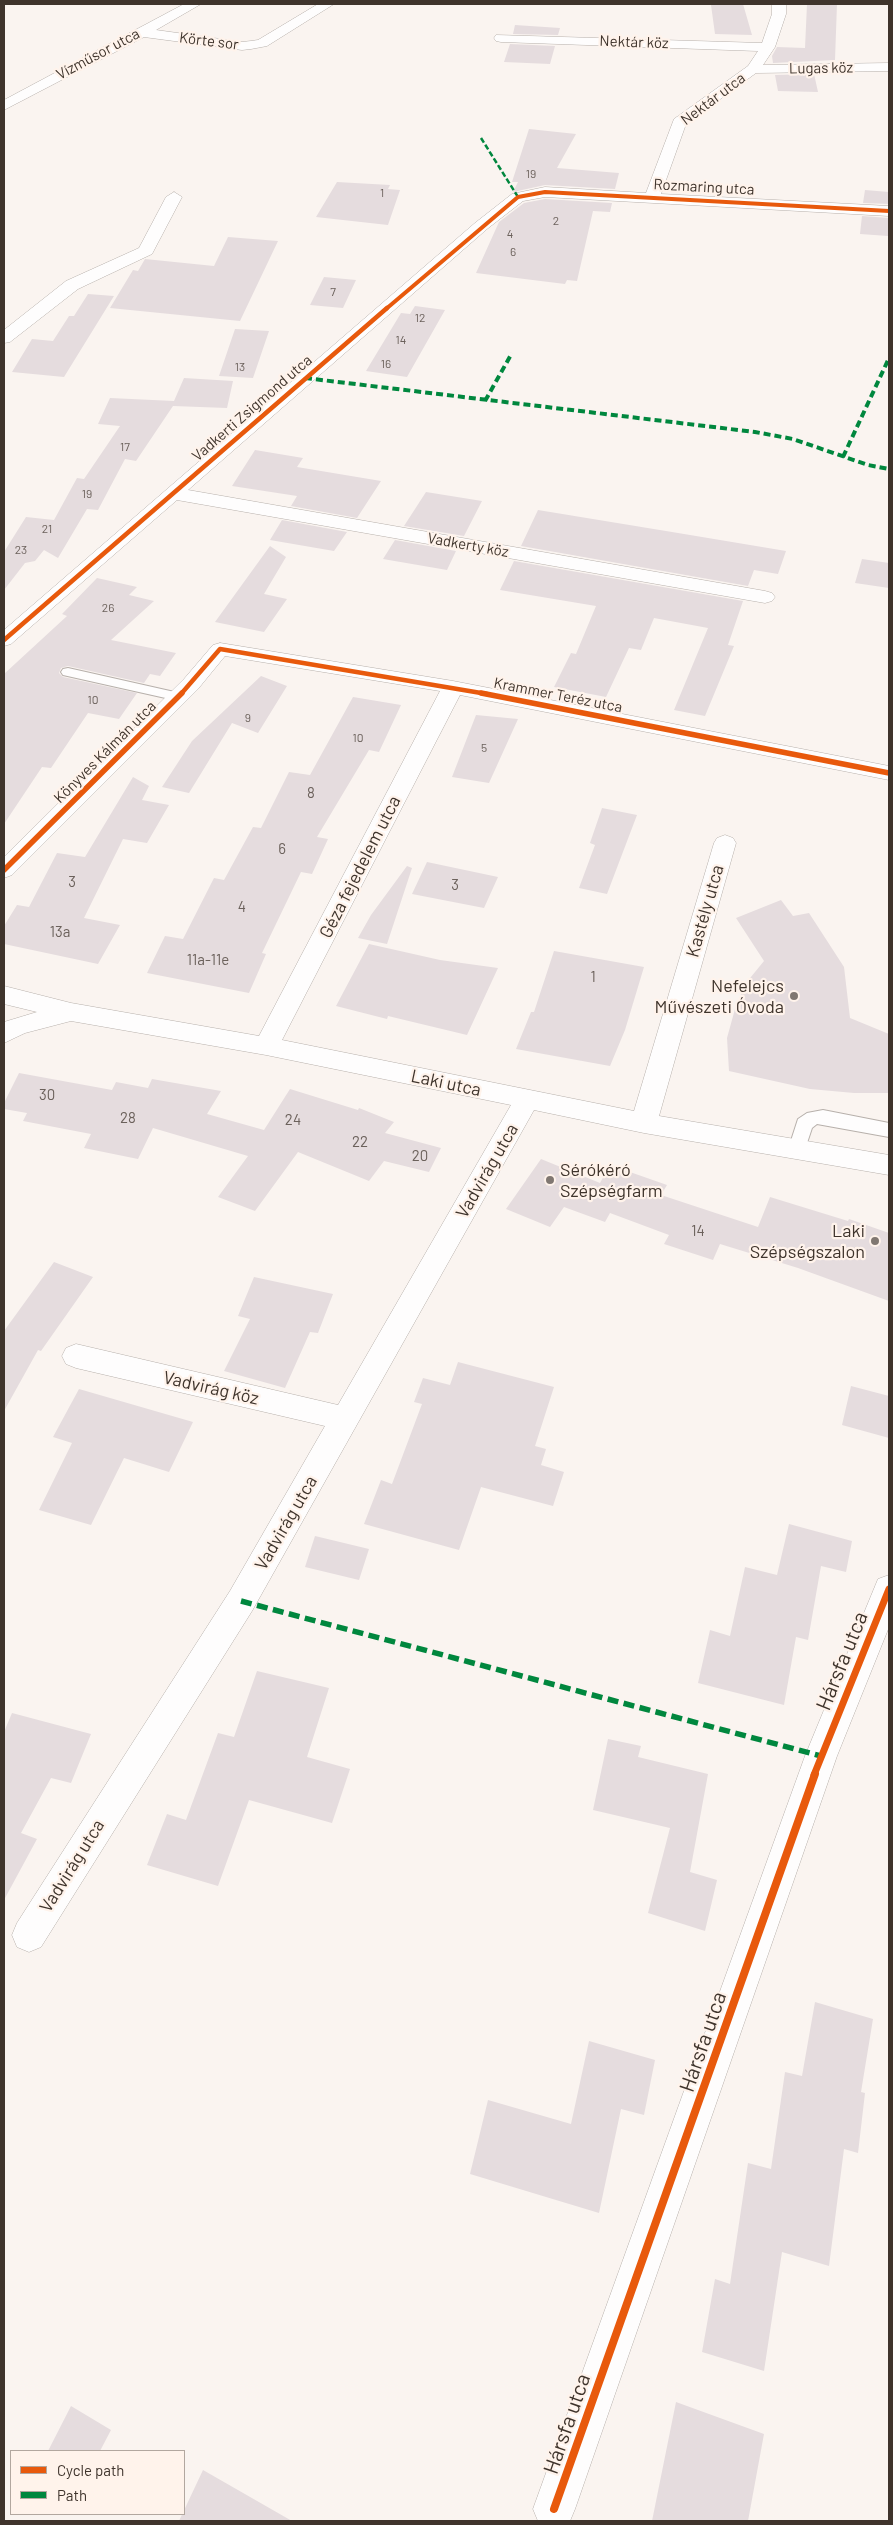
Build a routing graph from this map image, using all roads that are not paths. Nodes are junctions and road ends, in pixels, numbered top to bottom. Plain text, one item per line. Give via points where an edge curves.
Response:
1 (194, 4) edge
2 (327, 4) edge
3 (779, 4) edge
4 (140, 32) junction
5 (500, 38) dead end
6 (768, 47) junction
7 (889, 67) edge
8 (753, 68) junction
9 (4, 106) edge
10 (174, 197) dead end
11 (518, 197) joint
12 (652, 197) junction
13 (889, 211) edge
14 (4, 338) edge
15 (172, 493) junction
16 (765, 597) dead end
17 (4, 640) edge
18 (220, 650) joint
19 (68, 672) dead end
20 (453, 687) junction
21 (179, 697) junction
22 (889, 773) edge
23 (725, 843) dead end
24 (4, 870) edge
25 (4, 995) edge
26 (71, 1012) junction
27 (4, 1034) edge
28 (266, 1046) junction
29 (527, 1100) junction
30 (644, 1123) junction
31 (889, 1130) edge
32 (797, 1150) junction
33 (889, 1165) edge
34 (76, 1356) dead end
35 (346, 1419) junction
36 (889, 1589) edge
37 (29, 1935) dead end
38 (554, 2509) dead end

1 - 4 street, Vízműsor utca
2 - 4 street, Körte sor via 262,43 251,46
3 - 6 street, Nektár utca
4 - 9 street, Vízműsor utca
5 - 6 street, Nektár köz
6 - 8 street, Nektár utca
7 - 8 street, Lugas köz
8 - 12 street, Nektár utca via 679,122
10 - 14 street via 146,251 72,285
11 - 12 street, Rozmaring utca via 544,192
11 - 15 street, Vadkerti Zsigmond utca
12 - 13 street, Rozmaring utca
15 - 16 street, Vadkerty köz
15 - 17 street, Vadkerti Zsigmond utca
18 - 20 street, Krammer Teréz utca
18 - 21 street, Könyves Kálmán utca
19 - 21 lane
20 - 22 street, Krammer Teréz utca
20 - 28 street, Géza fejedelem utca
21 - 24 street, Könyves Kálmán utca
23 - 30 street, Kastély utca
25 - 26 street, Laki utca
26 - 27 street via 17,1026
26 - 28 street, Laki utca
28 - 29 street, Laki utca
29 - 30 street, Laki utca
29 - 35 street, Vadvirág utca
30 - 32 street, Laki utca
31 - 32 lane via 823,1117 813,1118 804,1124
32 - 33 street, Laki utca
34 - 35 street, Vadvirág köz
35 - 37 street, Vadvirág utca via 241,1601
36 - 38 street, Hársfa utca via 821,1756

